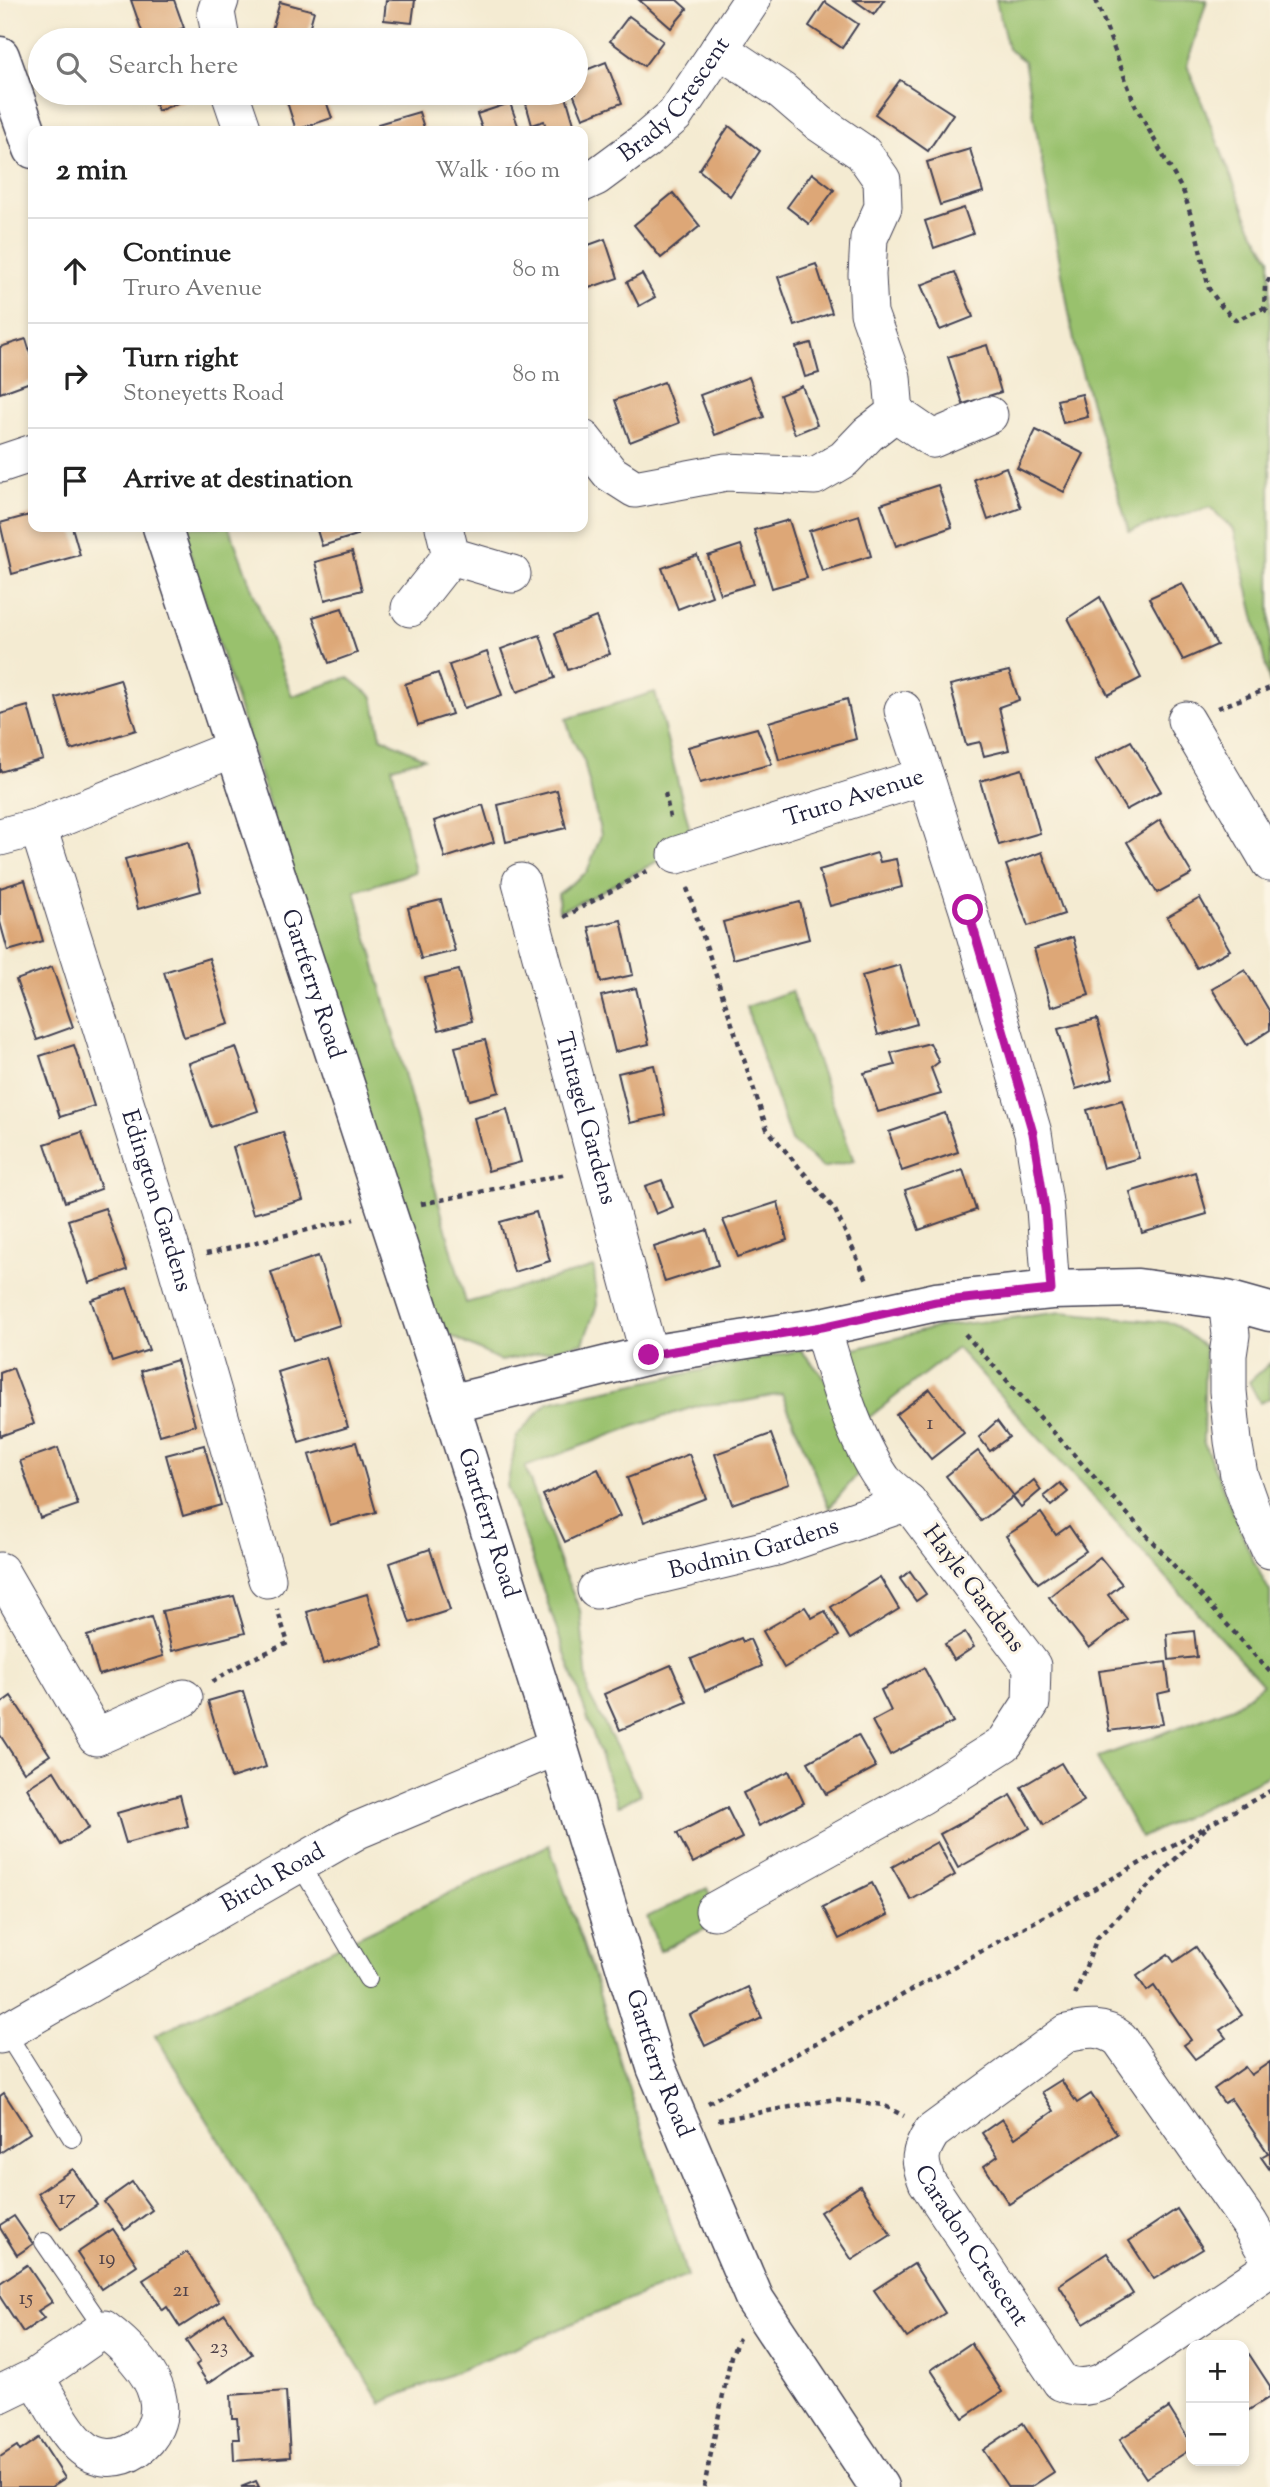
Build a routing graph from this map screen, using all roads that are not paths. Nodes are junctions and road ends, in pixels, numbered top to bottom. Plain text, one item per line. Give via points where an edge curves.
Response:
1 (220, 0) edge
2 (752, 0) edge
3 (219, 28) edge
4 (719, 49) junction
5 (0, 56) edge
6 (234, 105) edge
7 (241, 126) edge
8 (28, 135) edge
9 (588, 181) edge
10 (895, 413) junction
11 (989, 415) dead end
12 (588, 445) edge
13 (28, 455) edge
14 (0, 464) edge
15 (164, 532) edge
16 (448, 541) edge
17 (513, 574) dead end
18 (410, 608) dead end
19 (903, 710) dead end
20 (1186, 720) road end
21 (236, 748) junction
22 (925, 776) junction
23 (38, 827) junction
24 (0, 837) edge
25 (677, 855) road end
26 (1270, 863) edge
27 (521, 883) dead end
28 (1051, 1290) junction
29 (1227, 1300) junction
30 (1270, 1312) edge
31 (822, 1327) junction
32 (649, 1355) junction
33 (450, 1404) junction
34 (908, 1502) junction
35 (1270, 1550) edge
36 (0, 1571) edge
37 (267, 1579) road end
38 (596, 1590) dead end
39 (184, 1698) road end
40 (558, 1745) junction
41 (299, 1863) junction
42 (714, 1911) dead end
43 (368, 1979) dead end
44 (3, 2033) edge
45 (72, 2138) dead end
46 (44, 2242) dead end
47 (1270, 2259) edge
48 (1270, 2268) edge
49 (104, 2329) junction
50 (35, 2377) junction
51 (0, 2394) edge
52 (880, 2487) edge

1 - 3 street via 216,12
2 - 4 street, Brady Crescent
4 - 9 street, Brady Crescent via 675,115
4 - 10 street via 863,153 882,180 883,207 869,238 869,313 892,377
5 - 8 street
6 - 7 street
10 - 11 street via 939,453
10 - 12 street via 844,459 815,476 726,472 635,489 610,473
13 - 14 street
15 - 21 street, Gartferry Road
16 - 17 street
16 - 18 street
19 - 22 street
20 - 26 street
21 - 23 street
21 - 33 street, Gartferry Road
22 - 25 street, Truro Avenue
22 - 28 street, Truro Avenue via 1033,1133
23 - 24 street
23 - 37 street, Edington Gardens via 175,1261
27 - 32 street, Tintagel Gardens
28 - 29 street via 1138,1288
28 - 31 street via 936,1302
29 - 30 street
29 - 35 street via 1233,1441 1239,1475
31 - 32 street
31 - 34 street, Hayle Gardens via 856,1428 884,1481
32 - 33 street
33 - 40 street, Gartferry Road
34 - 38 street, Bodmin Gardens via 776,1547
34 - 42 street, Hayle Gardens via 1032,1666 1031,1703 1005,1742 921,1796
36 - 39 street via 96,1737
40 - 41 street, Birch Road via 358,1830
40 - 52 street, Gartferry Road via 656,2067 689,2114 755,2300
41 - 43 lane
41 - 44 street, Birch Road
44 - 45 lane
46 - 49 lane
47 - 48 street, Caradon Crescent via 1121,2039 1100,2029 1068,2033 932,2132 921,2148 920,2166 927,2182 1061,2382 1073,2387 1102,2382
49 - 50 street
49 - 50 street via 127,2347 157,2392 159,2417 154,2432 134,2452 108,2457 81,2446
50 - 51 street

